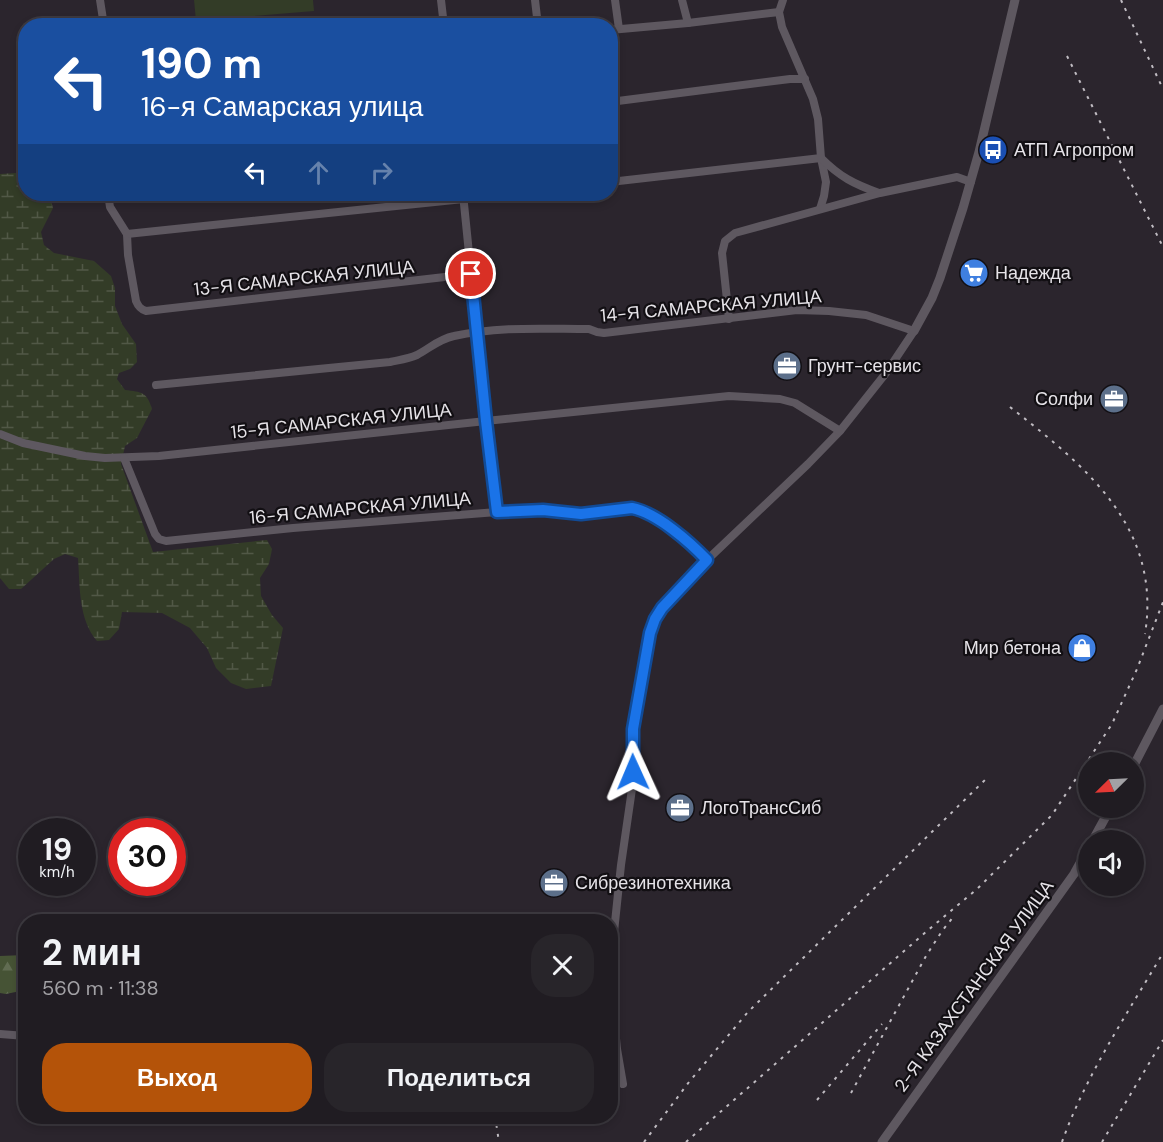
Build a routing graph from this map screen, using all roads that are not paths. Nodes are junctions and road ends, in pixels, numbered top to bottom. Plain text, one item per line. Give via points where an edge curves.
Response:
1 (100, 0) edge
2 (441, 0) edge
3 (534, 0) edge
4 (615, 0) edge
5 (682, 0) edge
6 (783, 0) edge
7 (1015, 0) edge
8 (780, 12) junction
9 (103, 18) edge
10 (443, 18) edge
11 (537, 18) edge
12 (615, 18) edge
13 (688, 24) junction
14 (618, 30) edge
15 (805, 79) junction
16 (618, 101) edge
17 (821, 158) junction
18 (618, 181) edge
19 (971, 182) junction
20 (880, 193) junction
21 (110, 201) edge
22 (420, 201) edge
23 (464, 201) edge
24 (820, 209) junction
25 (127, 234) junction
26 (471, 274) junction
27 (729, 319) junction
28 (914, 331) junction
29 (477, 332) junction
30 (156, 385) dead end
31 (486, 421) junction
32 (840, 431) junction
33 (0, 434) edge
34 (124, 458) junction
35 (497, 512) junction
36 (707, 560) junction
37 (1163, 709) edge
38 (1141, 752) edge
39 (1078, 867) edge
40 (616, 914) edge
41 (0, 1034) edge
42 (18, 1035) edge
43 (618, 1055) edge
44 (623, 1084) dead end
45 (882, 1142) edge

1 - 9 street
2 - 10 street
3 - 11 street
4 - 12 street
5 - 13 street
6 - 8 street
7 - 19 street
8 - 13 street
8 - 15 street via 782,27
13 - 14 street
15 - 16 street
15 - 17 street via 818,119
17 - 18 street
17 - 20 street via 837,173
17 - 24 street via 826,182
19 - 20 street via 957,177
19 - 28 street via 940,278
20 - 24 street
21 - 25 street
22 - 25 street
23 - 26 street
24 - 27 street via 735,233 725,241 722,253
25 - 26 street, 13-Я САМАРСКАЯ УЛИЦА via 136,301 142,309
26 - 29 street
27 - 28 street, 14-Я САМАРСКАЯ УЛИЦА via 797,310 829,311 866,315
27 - 29 street, 14-Я САМАРСКАЯ УЛИЦА via 604,333 589,329
28 - 32 street
29 - 30 street, 14-Я САМАРСКАЯ УЛИЦА via 442,339 419,354 390,362
29 - 31 street
31 - 32 street, 15-Я САМАРСКАЯ УЛИЦА via 729,396 795,403
31 - 34 street, 15-Я САМАРСКАЯ УЛИЦА
31 - 35 street
32 - 36 street
33 - 34 street, 15-Я САМАРСКАЯ УЛИЦА via 85,456
34 - 35 street, 16-Я САМАРСКАЯ УЛИЦА via 155,534 166,541
35 - 36 street, 16-Я САМАРСКАЯ УЛИЦА via 543,510 581,514 632,508 652,516 690,542
36 - 40 street via 662,608 646,646 633,729 632,789
37 - 38 street
39 - 45 street, 2-Я КАЗАХСТАНСКАЯ УЛИЦА
41 - 42 street
43 - 44 street

